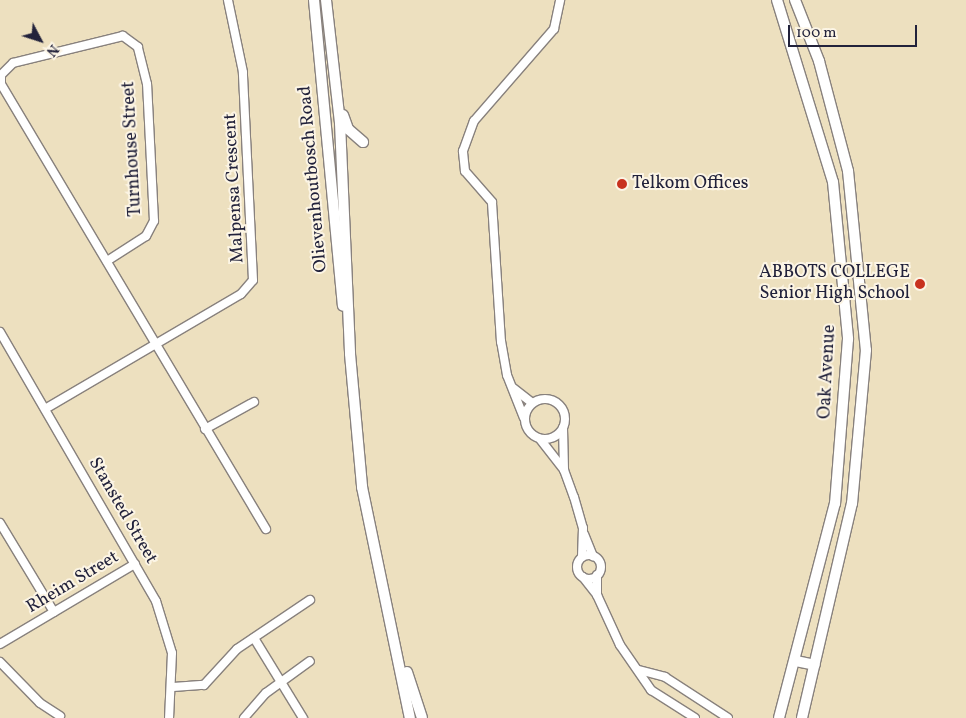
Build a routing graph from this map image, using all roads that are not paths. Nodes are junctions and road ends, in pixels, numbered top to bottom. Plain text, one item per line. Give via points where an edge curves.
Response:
1 (228, 0) edge
2 (314, 0) edge
3 (326, 0) edge
4 (560, 0) edge
5 (777, 0) edge
6 (795, 0) edge
7 (333, 50) junction
8 (363, 142) dead end
9 (341, 143) junction
10 (107, 262) junction
11 (338, 272) junction
12 (0, 332) edge
13 (155, 345) junction
14 (350, 354) junction
15 (513, 388) junction
16 (254, 402) dead end
17 (532, 403) junction
18 (45, 409) junction
19 (524, 418) junction
20 (563, 428) junction
21 (205, 429) junction
22 (540, 439) junction
23 (564, 470) junction
24 (0, 523) edge
25 (266, 529) dead end
26 (583, 532) junction
27 (593, 556) junction
28 (582, 557) junction
29 (135, 564) junction
30 (597, 575) junction
31 (583, 577) junction
32 (597, 596) junction
33 (310, 600) dead end
34 (54, 612) junction
35 (254, 638) junction
36 (395, 638) junction
37 (0, 644) edge
38 (310, 661) dead end
39 (796, 661) junction
40 (0, 662) edge
41 (815, 665) junction
42 (639, 670) junction
43 (281, 682) junction
44 (173, 687) junction
45 (60, 716) dead end
46 (170, 718) edge
47 (244, 718) edge
48 (303, 718) edge
49 (410, 718) edge
50 (422, 718) edge
51 (695, 718) edge
52 (728, 718) edge
53 (779, 718) edge
54 (802, 718) edge

1 - 13 street, Malpensa Crescent via 243,72 254,274 241,294
2 - 11 street, Olievenhoutbosch Road
3 - 7 street, Olievenhoutbosch Road
4 - 15 street via 554,29 474,121 463,151 465,171 492,202 501,342
5 - 39 street, Oak Avenue via 833,182 848,339 835,503
6 - 41 street, Oak Avenue via 819,62 848,171 858,232 866,350 852,503
7 - 8 street via 346,126
7 - 9 street, Olievenhoutbosch Road
9 - 11 street via 334,148
9 - 14 street, Olievenhoutbosch Road
10 - 10 street, Turnhouse Street via 146,236 154,221 147,84 138,46 123,36 13,63 2,76 11,102
10 - 13 street, Turnhouse Street
11 - 14 street, Olievenhoutbosch Road
12 - 18 street, Stansted Street
13 - 18 street, Malpensa Crescent
13 - 21 street, Turnhouse Street
14 - 36 street, Olievenhoutbosch Road via 362,487
15 - 17 street
15 - 19 street
16 - 21 street
17 - 19 street
17 - 20 street via 544,399 557,403 564,415
18 - 29 street, Stansted Street
19 - 22 street via 529,432
20 - 22 street via 552,438
20 - 23 street
21 - 25 street, Turnhouse Street
22 - 23 street
23 - 26 street
24 - 34 street
26 - 27 street
26 - 28 street
27 - 28 street
27 - 30 street via 600,564
28 - 31 street via 577,567
29 - 34 street, Rheim Street
29 - 44 street, Stansted Street via 166,628
30 - 31 street
30 - 32 street
31 - 32 street
32 - 42 street via 612,631
33 - 35 street
34 - 37 street, Rheim Street
35 - 43 street
35 - 44 street via 237,649 204,685
36 - 49 street, Olievenhoutbosch Road
36 - 50 street, Olievenhoutbosch Road
38 - 43 street
39 - 41 street
39 - 53 street, Oak Avenue
40 - 45 street via 40,703
41 - 54 street, Oak Avenue
42 - 51 street via 658,696
42 - 52 street via 665,677
43 - 47 street
43 - 48 street
44 - 46 street, Stansted Street

